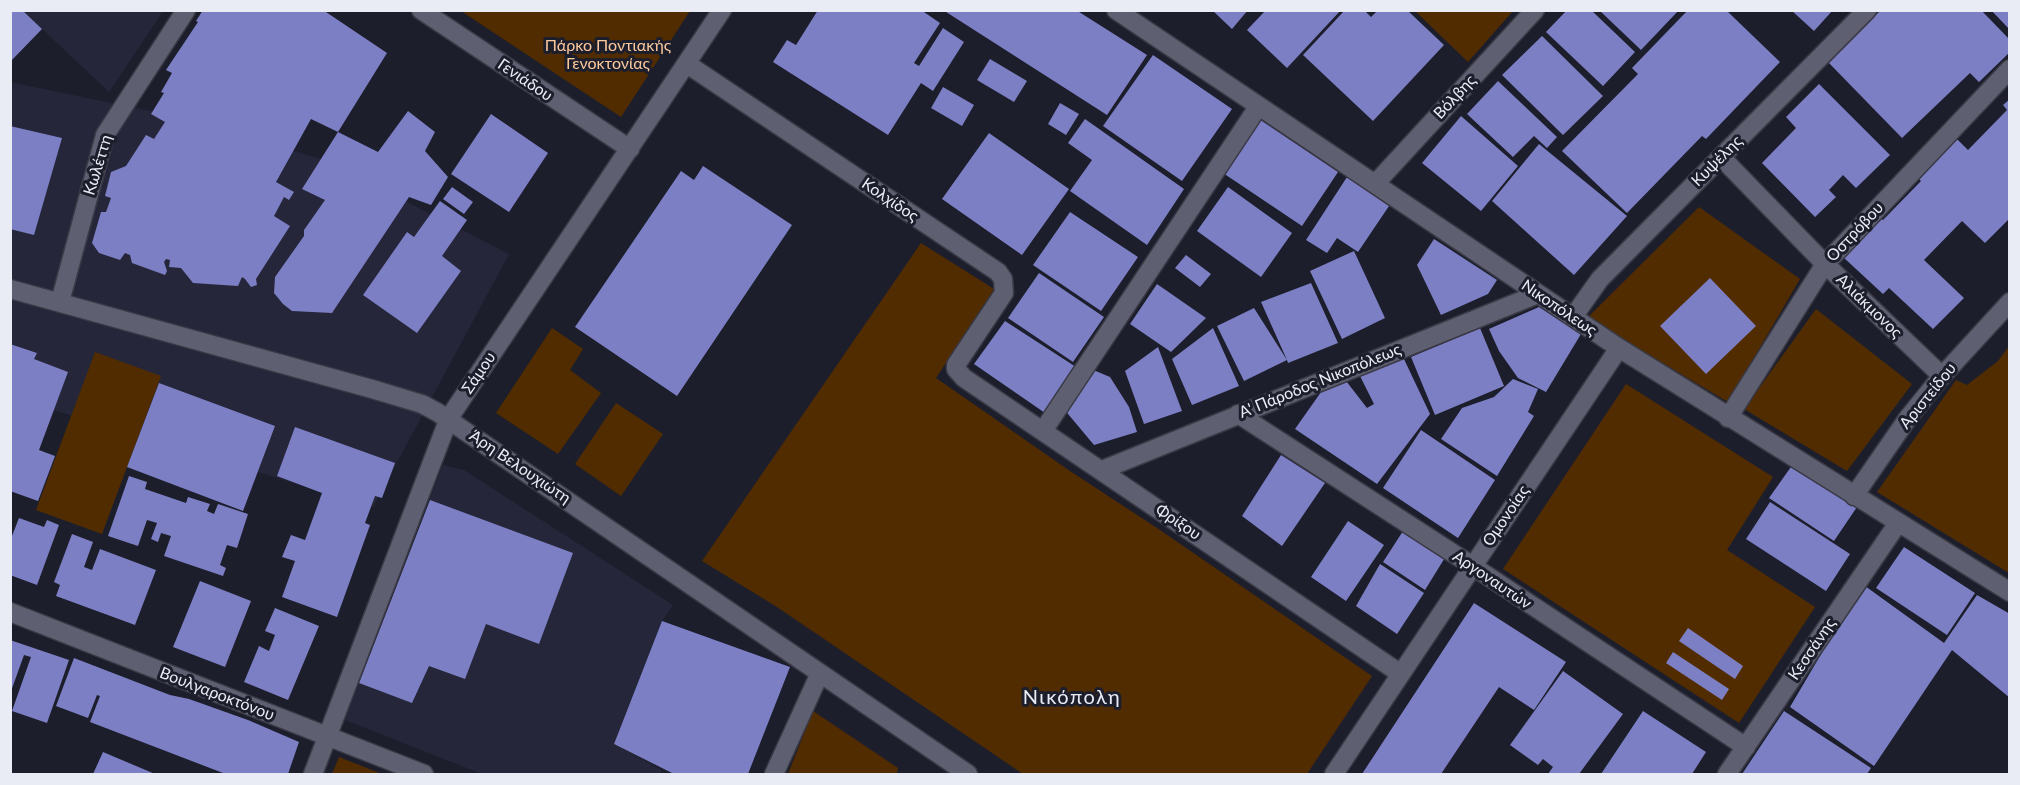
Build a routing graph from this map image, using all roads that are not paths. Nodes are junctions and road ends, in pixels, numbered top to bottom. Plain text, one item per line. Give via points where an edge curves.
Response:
1 (186, 10) edge
2 (421, 10) edge
3 (722, 10) edge
4 (1116, 10) edge
5 (1535, 10) edge
6 (1867, 10) edge
7 (687, 64) junction
8 (2010, 69) edge
9 (1258, 107) junction
10 (630, 149) junction
11 (1721, 157) junction
12 (1375, 184) junction
13 (1825, 264) junction
14 (10, 289) edge
15 (1538, 294) junction
16 (60, 302) junction
17 (2010, 302) edge
18 (1573, 317) junction
19 (1619, 348) junction
20 (956, 369) joint
21 (1942, 376) junction
22 (1238, 414) junction
23 (448, 418) junction
24 (1728, 418) junction
25 (1043, 431) junction
26 (1102, 470) junction
27 (1854, 496) junction
28 (1898, 523) junction
29 (1473, 567) junction
30 (2010, 592) edge
31 (10, 612) edge
32 (820, 673) junction
33 (1401, 674) junction
34 (326, 737) junction
35 (1746, 747) junction
36 (313, 774) edge
37 (424, 774) edge
38 (774, 774) edge
39 (968, 774) edge
40 (1334, 774) edge
41 (1727, 774) edge

1 - 16 street, Κωλέττη via 105,135
2 - 10 street, Γενιάδου
3 - 7 street, Σάμου
4 - 9 street, Νικοπόλεως
5 - 12 street, Βόλβης
6 - 11 street, Κυψέλης
7 - 10 street, Σάμου
7 - 20 street, Κολχίδος via 998,272 1004,293
8 - 13 street, Οστρόβου
9 - 12 street, Νικοπόλεως
9 - 25 street
10 - 23 street, Σάμου
11 - 13 street, Αλιάκμονος
11 - 18 street, Κυψέλης via 1600,279
12 - 15 street, Νικοπόλεως
13 - 21 street, Αλιάκμονος
13 - 24 street, Οστρόβου
14 - 16 street, Άρη Βελουχιώτη
15 - 18 street, Νικοπόλεως
15 - 22 street, Α' Πάροδος Νικοπόλεως
16 - 23 street, Άρη Βελουχιώτη via 403,398
17 - 21 street, Αριστείδου
18 - 19 street, Νικοπόλεως
19 - 24 street, Νικοπόλεως
19 - 29 street, Ομονοίας
20 - 25 street, Φρίξου via 963,378
21 - 27 street, Αριστείδου
22 - 26 street, Α' Πάροδος Νικοπόλεως
22 - 29 street, Αργοναυτών
23 - 32 street, Άρη Βελουχιώτη
23 - 34 street, Σάμου
24 - 27 street, Νικοπόλεως
25 - 26 street, Φρίξου
26 - 33 street, Φρίξου
27 - 28 street, Νικοπόλεως
28 - 30 street, Νικοπόλεως
28 - 35 street, Κεσσάνης
29 - 33 street, Ομονοίας
29 - 35 street, Αργοναυτών
31 - 34 street, Βουλγαροκτόνου
32 - 38 street
32 - 39 street, Άρη Βελουχιώτη
33 - 40 street, Ομονοίας
34 - 36 street, Σάμου
34 - 37 street, Βουλγαροκτόνου
35 - 41 street, Κεσσάνης

